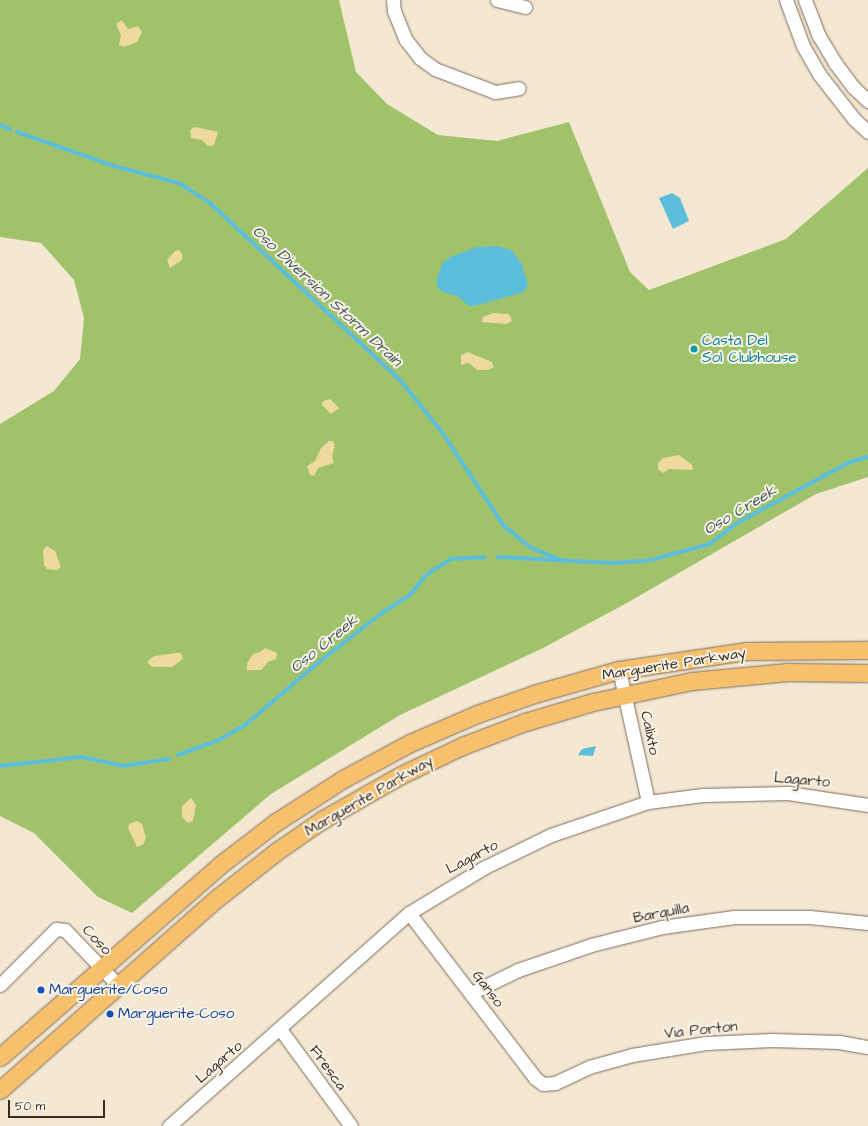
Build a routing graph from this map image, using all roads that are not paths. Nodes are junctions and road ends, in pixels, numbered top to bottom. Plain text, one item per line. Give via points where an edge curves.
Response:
1 (393, 0) edge
2 (497, 0) edge
3 (786, 0) edge
4 (805, 0) edge
5 (525, 7) dead end
6 (518, 88) dead end
7 (868, 101) edge
8 (868, 132) edge
9 (868, 650) edge
10 (619, 670) junction
11 (868, 673) edge
12 (626, 695) junction
13 (648, 802) junction
14 (868, 805) edge
15 (409, 913) junction
16 (868, 923) edge
17 (102, 968) junction
18 (0, 986) edge
19 (118, 986) junction
20 (471, 993) junction
21 (280, 1029) junction
22 (868, 1047) edge
23 (0, 1057) edge
24 (543, 1084) joint
25 (0, 1090) edge
26 (169, 1126) edge
27 (351, 1126) edge

1 - 6 street via 394,11 406,40 420,58 435,69 495,92
2 - 5 street
3 - 8 street via 803,46 819,74 854,119
4 - 7 street via 819,36 835,63 853,87
9 - 10 main road, Marguerite Parkway via 746,651
10 - 12 street, Calixto
10 - 17 main road, Marguerite Parkway via 534,694 477,714 410,743 343,780 276,822 220,865
11 - 12 main road, Marguerite Parkway via 788,672 692,681
12 - 13 street, Calixto
12 - 19 main road, Marguerite Parkway via 525,722 462,746 401,774 322,820 277,851 216,899
13 - 14 street, Lagarto via 703,795 788,793
13 - 15 street, Lagarto via 551,835 485,866
15 - 20 street, Ganso
15 - 21 street, Lagarto
16 - 20 street, Barquilla via 810,917 734,918 662,927 591,945 518,970
17 - 18 street, Coso via 65,930 56,928
17 - 19 street, Coso
17 - 23 main road, Marguerite Parkway
19 - 25 main road, Marguerite Parkway
20 - 24 street, Ganso via 535,1078
21 - 26 street, Lagarto
21 - 27 street, Fresca
22 - 24 street, Via Porton via 839,1042 772,1040 706,1043 632,1055

